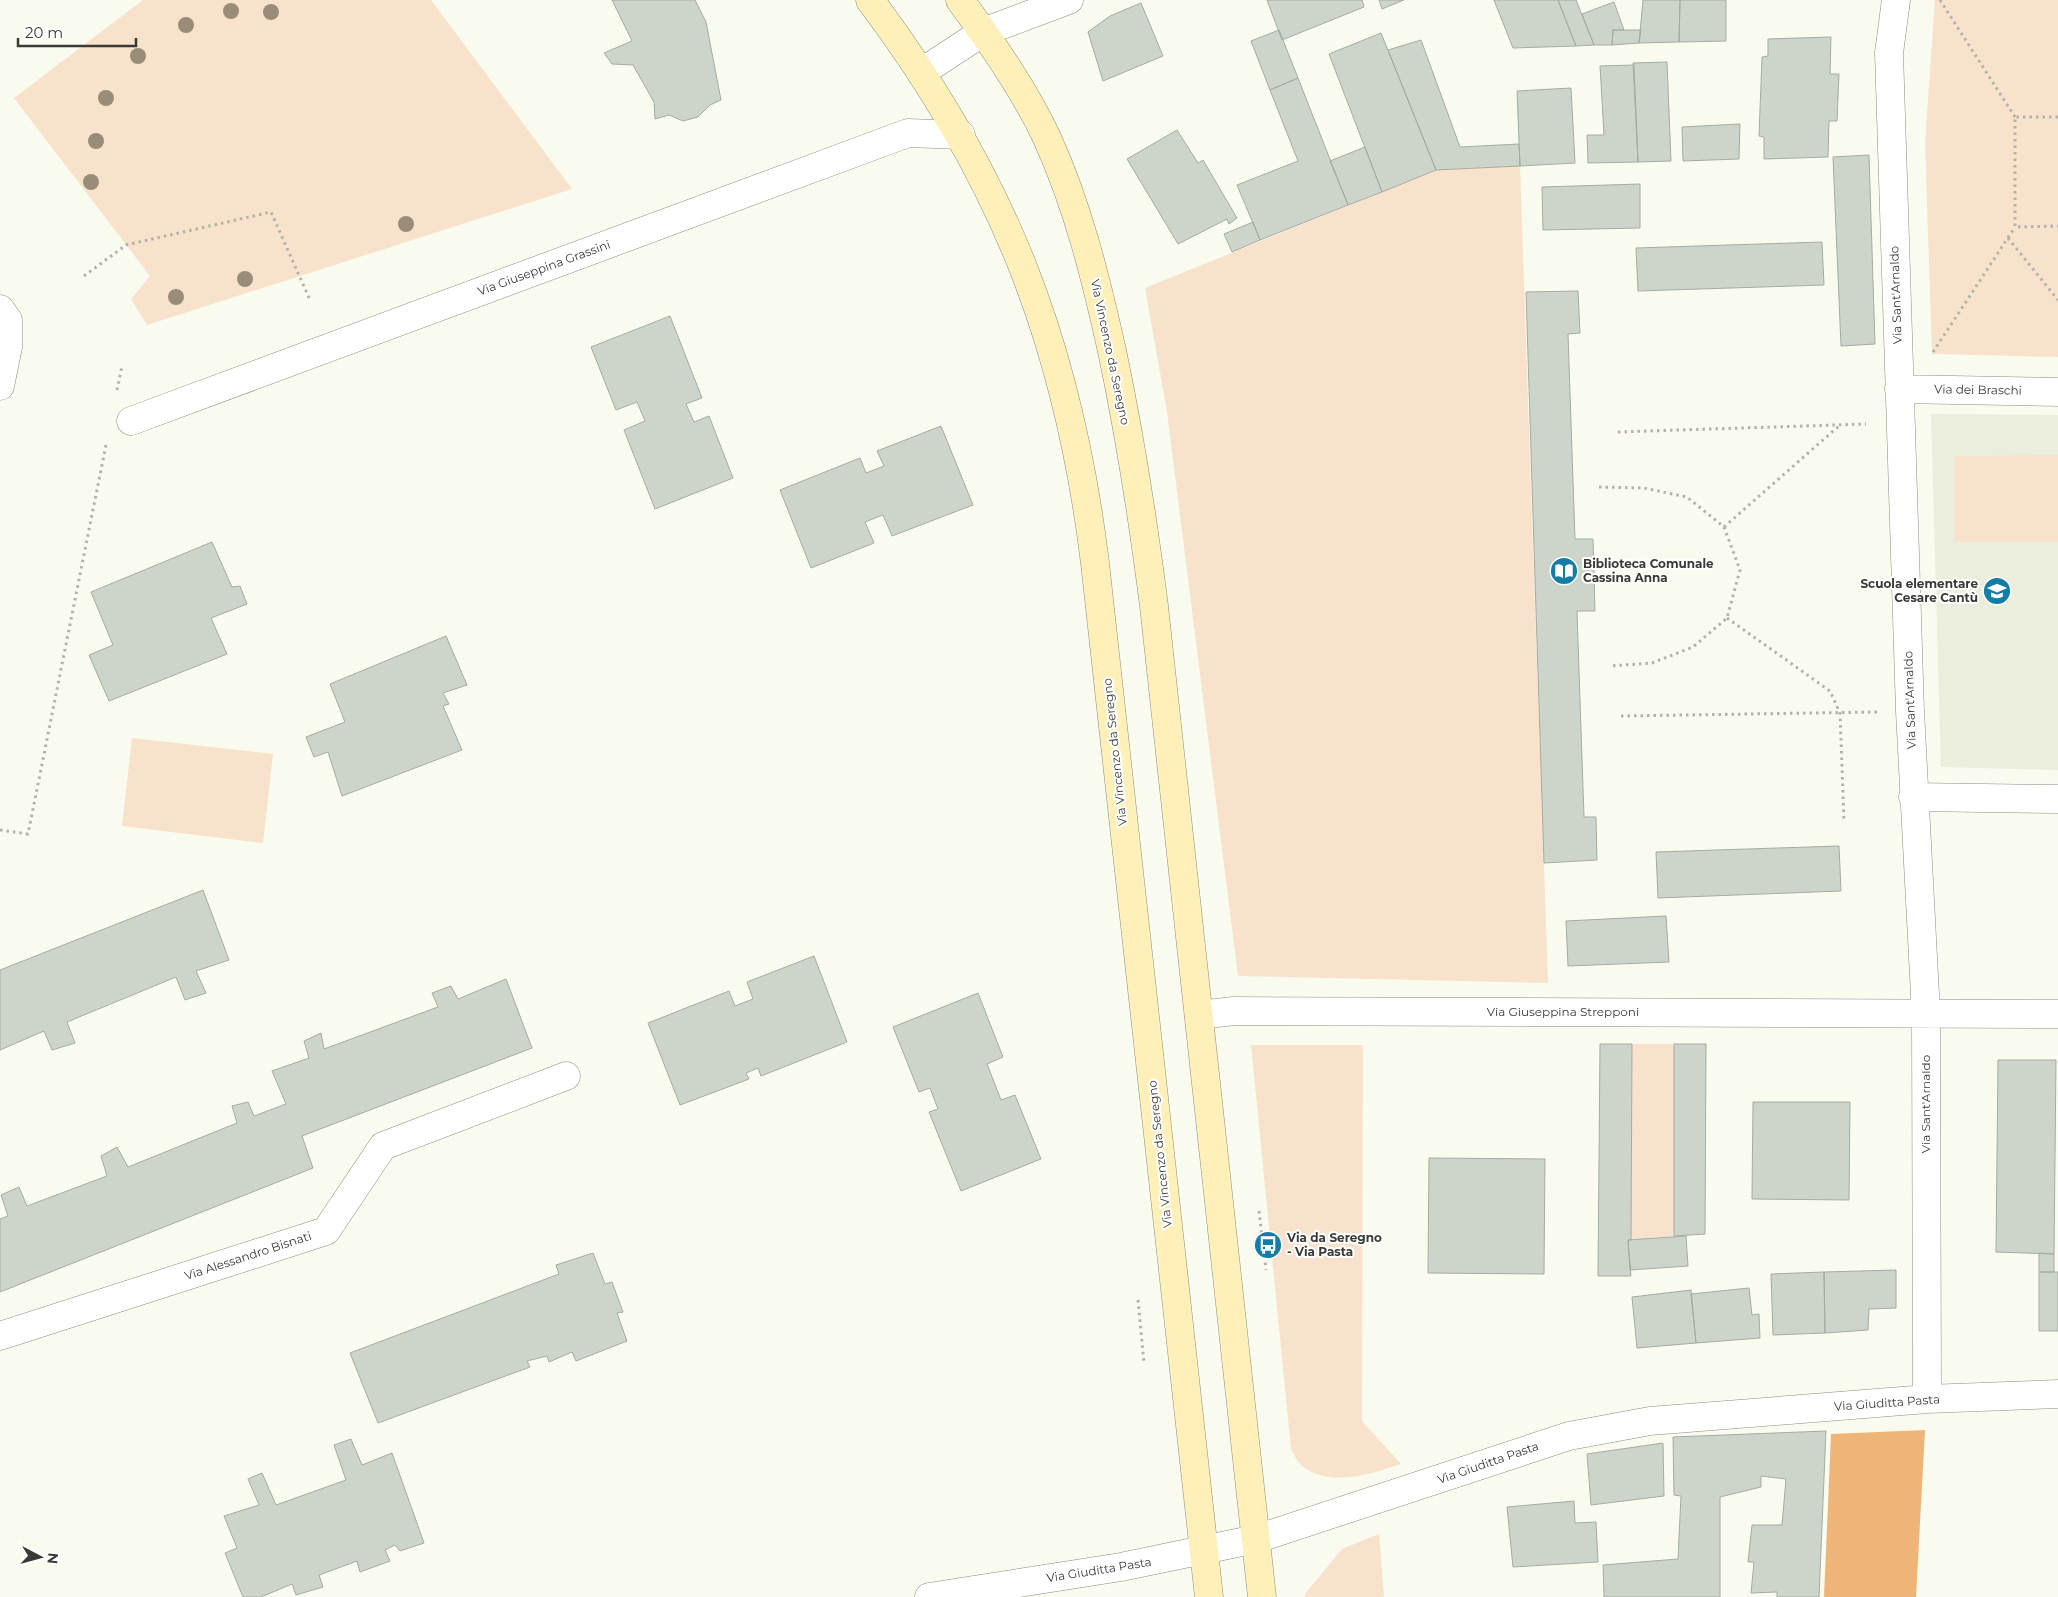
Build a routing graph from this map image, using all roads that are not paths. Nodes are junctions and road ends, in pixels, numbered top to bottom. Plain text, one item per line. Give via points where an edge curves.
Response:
1 (870, 0) edge
2 (960, 0) edge
3 (1069, 0) edge
4 (1896, 0) edge
5 (983, 32) junction
6 (922, 72) junction
7 (960, 135) junction
8 (0, 309) edge
9 (0, 386) edge
10 (1898, 389) junction
11 (2058, 392) edge
12 (131, 421) dead end
13 (1913, 797) junction
14 (2058, 799) edge
15 (1926, 1014) junction
16 (2058, 1014) edge
17 (1199, 1015) junction
18 (566, 1076) dead end
19 (0, 1336) edge
20 (2058, 1394) edge
21 (1926, 1399) junction
22 (1256, 1539) junction
23 (1204, 1551) junction
24 (929, 1597) edge
25 (1209, 1597) edge
26 (1262, 1597) edge

1 - 6 main road, Via Vincenzo da Seregno
2 - 5 main road, Via Vincenzo da Seregno
3 - 5 street
4 - 10 street, Via Sant'Arnaldo via 1889,53
5 - 6 street
5 - 17 main road, Via Vincenzo da Seregno via 1027,101 1062,174 1080,226 1108,331 1138,487 1149,566
6 - 7 main road, Via Vincenzo da Seregno
7 - 12 street, Via Giuseppina Grassini via 908,133
7 - 23 main road, Via Vincenzo da Seregno via 996,201 1038,304 1061,378 1084,489 1095,563
8 - 9 street via 8,320 8,347
10 - 11 street, Via dei Braschi
10 - 13 street, Via Sant'Arnaldo
13 - 14 street
13 - 15 street, Via Sant'Arnaldo
15 - 16 street, Via Giuseppina Strepponi
15 - 17 street, Via Giuseppina Strepponi via 1234,1011
15 - 21 street, Via Sant'Arnaldo
17 - 22 main road, Via Vincenzo da Seregno
18 - 19 street, Via Alessandro Bisnati via 383,1146 326,1231
20 - 21 street, Via Giuditta Pasta
21 - 22 street, Via Giuditta Pasta via 1650,1421 1603,1428 1550,1442
22 - 23 street, Via Giuditta Pasta
22 - 26 main road, Via Vincenzo da Seregno
23 - 24 street, Via Giuditta Pasta via 1121,1568
23 - 25 main road, Via Vincenzo da Seregno

